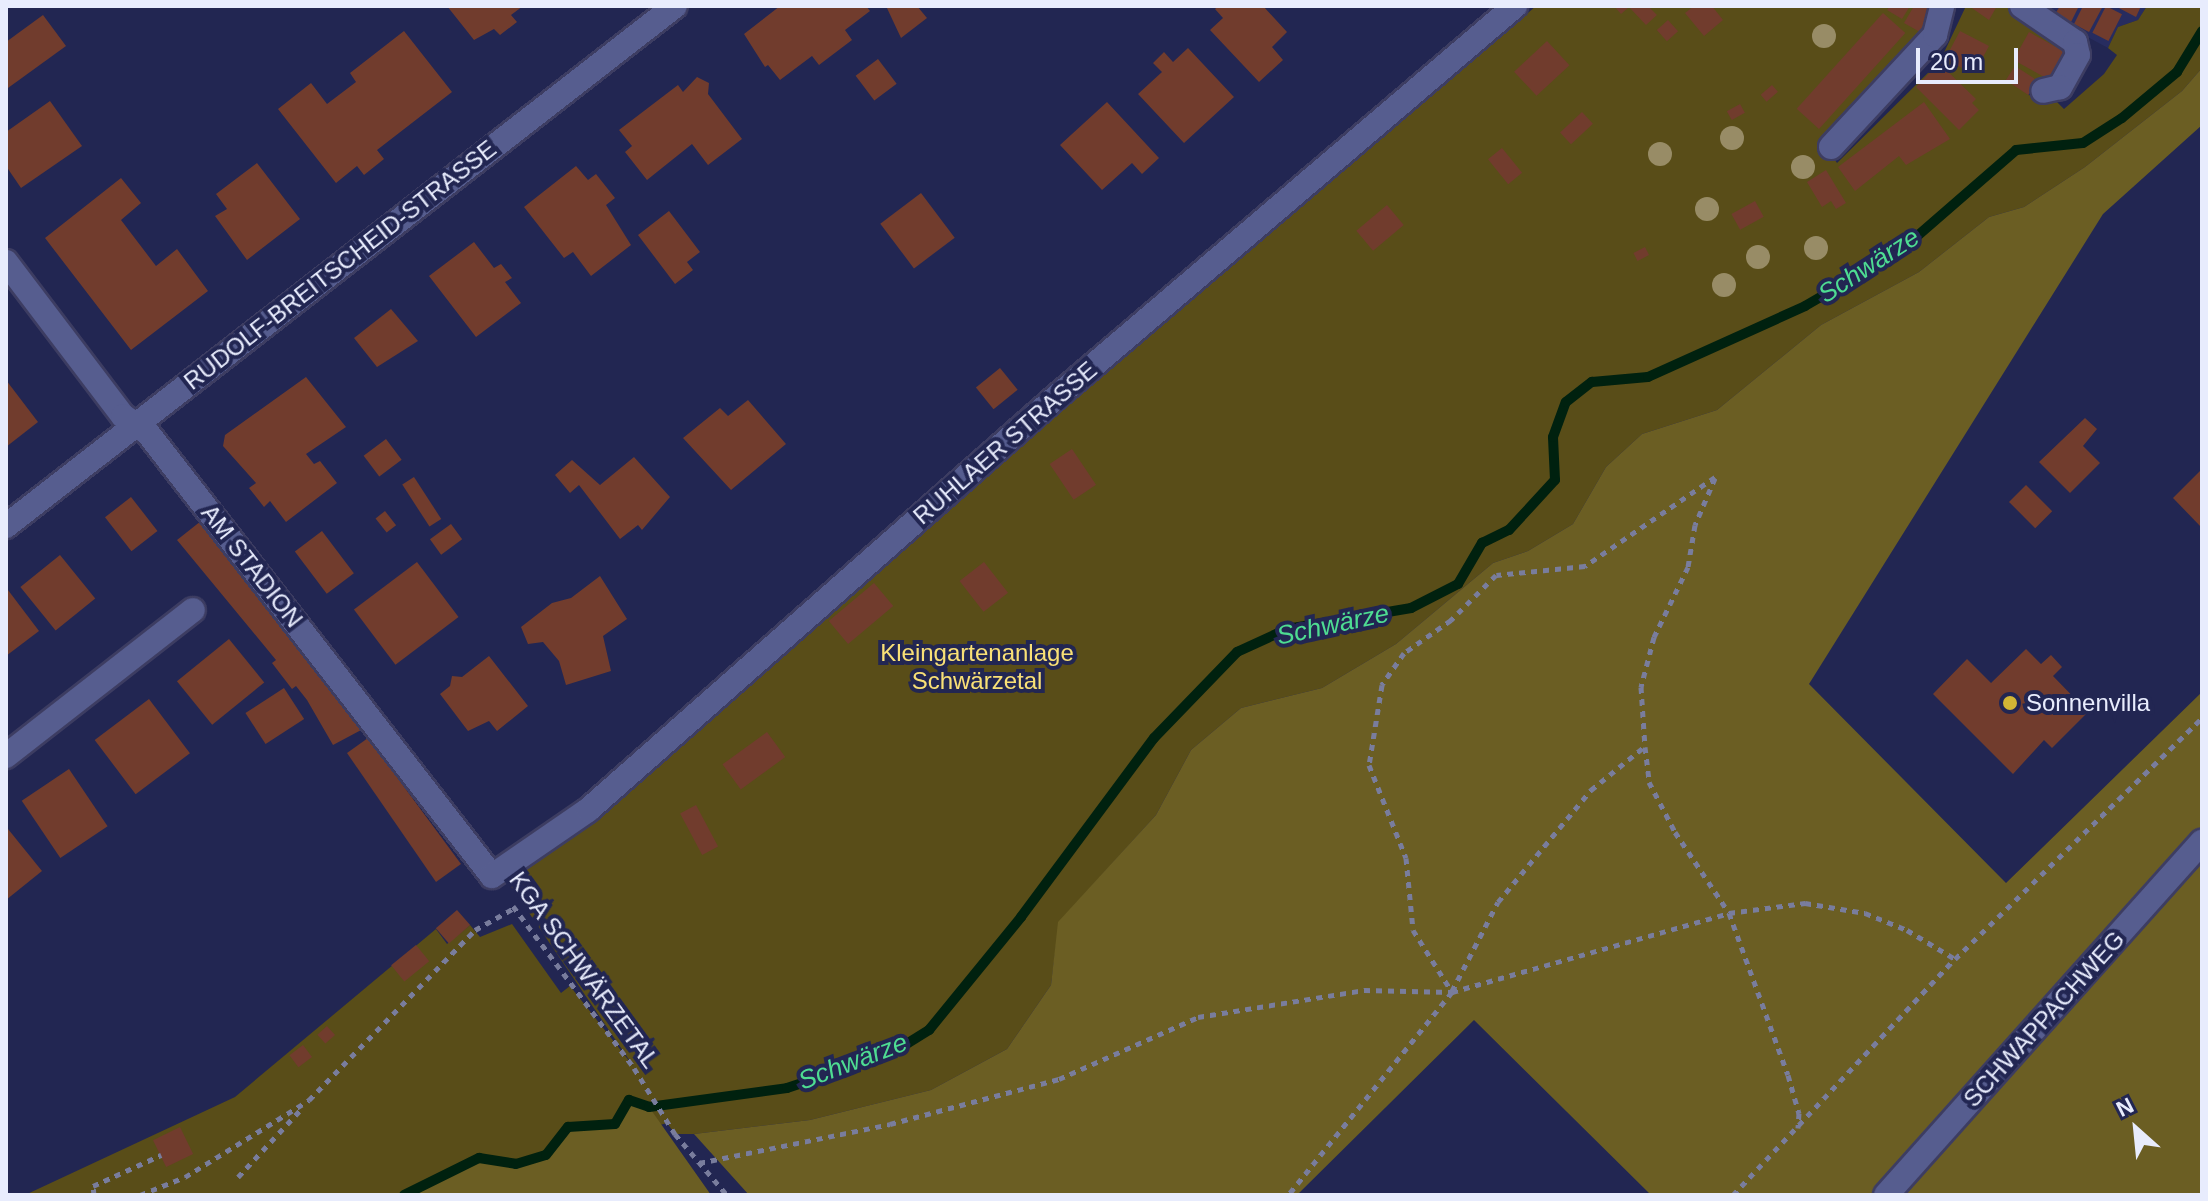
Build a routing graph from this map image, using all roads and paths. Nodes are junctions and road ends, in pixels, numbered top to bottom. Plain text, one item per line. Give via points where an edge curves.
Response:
1 (675, 6) edge
2 (1515, 6) edge
3 (1942, 6) edge
4 (2022, 6) edge
5 (2043, 91) dead end
6 (1831, 147) dead end
7 (6, 262) edge
8 (136, 424) junction
9 (6, 526) edge
10 (193, 610) dead end
11 (2202, 718) edge
12 (1645, 747) junction
13 (6, 756) edge
14 (2202, 842) edge
15 (492, 876) junction
16 (514, 908) junction
17 (1729, 913) junction
18 (1955, 959) junction
19 (1452, 992) junction
20 (309, 1100) junction
21 (1798, 1128) junction
22 (161, 1155) dead end
23 (699, 1163) junction
24 (238, 1177) dead end
25 (94, 1195) edge
26 (140, 1195) edge
27 (727, 1195) edge
28 (1288, 1195) edge
29 (1733, 1195) edge
30 (1886, 1195) edge

1 - 8 street, RUDOLF-BREITSCHEID-STRASSE
2 - 15 street, RUHLAER STRASSE via 1042,410 588,810
3 - 6 street via 1935,35
4 - 5 street via 2075,42 2078,55 2060,87
7 - 8 street, AM STADION via 123,416
8 - 9 street, RUDOLF-BREITSCHEID-STRASSE
8 - 15 street, AM STADION via 154,440
10 - 13 street
11 - 18 path
12 - 17 path via 1649,782
12 - 19 path via 1591,790 1498,902
12 - 19 path via 1641,687 1654,637 1688,567 1695,525 1715,477 1585,566 1496,575 1451,620 1404,653 1382,685 1369,765 1406,858 1413,930
14 - 30 street, SCHWAPPACHWEG
15 - 16 path, KGA SCHWÄRZETAL
16 - 20 path via 475,930
16 - 23 path, KGA SCHWÄRZETAL
17 - 18 path via 1805,903 1865,913
17 - 19 path
17 - 21 path via 1788,1075
18 - 21 path
19 - 23 path via 1364,990 1198,1017 1059,1079 890,1124
19 - 28 path
20 - 24 path
20 - 26 path via 185,1177
21 - 29 path
22 - 25 path via 93,1186
23 - 27 path

